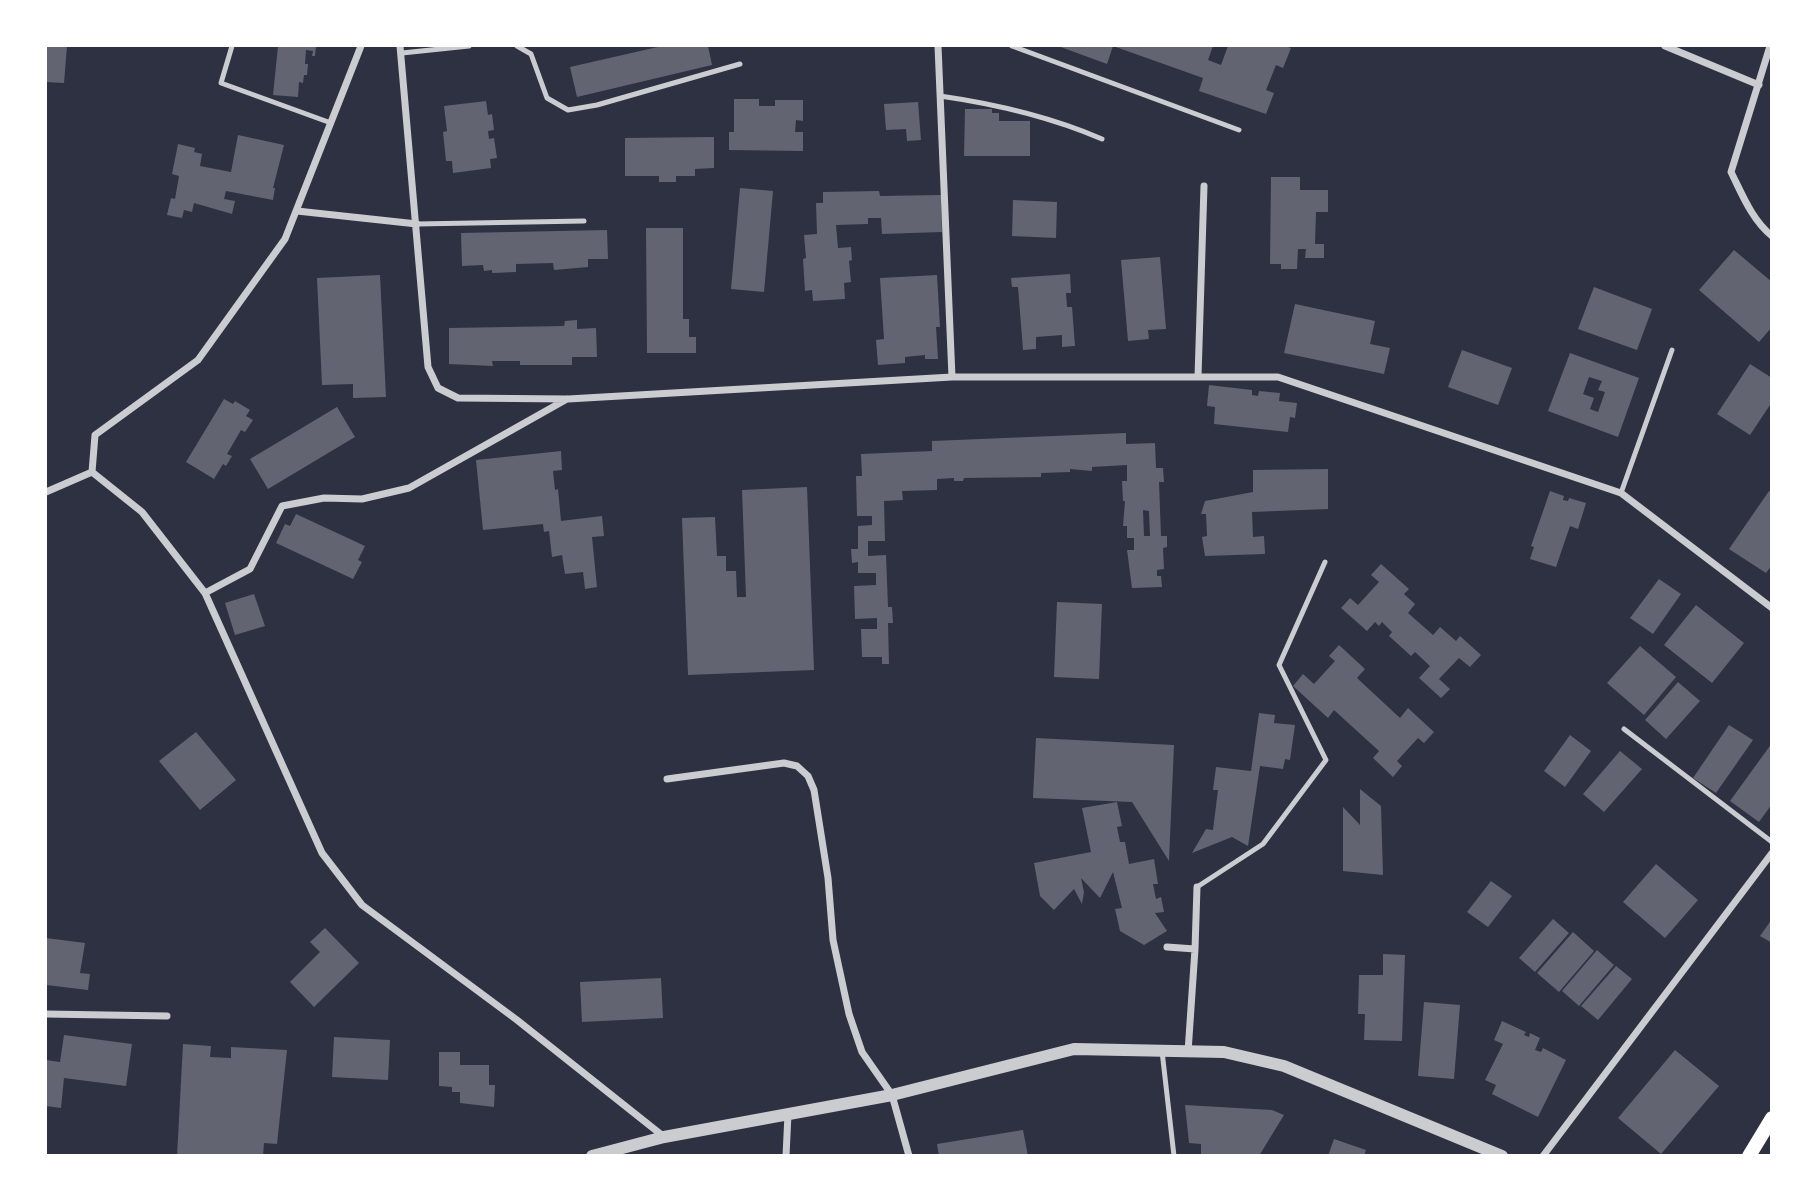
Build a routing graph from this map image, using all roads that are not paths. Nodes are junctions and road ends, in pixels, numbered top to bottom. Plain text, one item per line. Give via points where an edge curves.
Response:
1 (232, 46) edge
2 (360, 46) edge
3 (469, 46) edge
4 (517, 46) edge
5 (938, 46) edge
6 (1012, 46) edge
7 (1665, 46) edge
8 (1770, 46) edge
9 (401, 49) edge
10 (1769, 59) edge
11 (740, 64) dead end
12 (1759, 85) junction
13 (940, 96) junction
14 (331, 123) junction
15 (1239, 130) dead end
16 (1102, 139) dead end
17 (1204, 186) dead end
18 (297, 211) junction
19 (584, 221) dead end
20 (418, 224) junction
21 (1772, 236) edge
22 (1672, 350) dead end
23 (952, 377) junction
24 (1198, 377) junction
25 (568, 399) junction
26 (92, 472) junction
27 (46, 492) edge
28 (1621, 493) junction
29 (1325, 562) dead end
30 (205, 593) junction
31 (1772, 608) edge
32 (1624, 729) dead end
33 (667, 779) dead end
34 (1772, 842) edge
35 (1772, 853) edge
36 (1197, 887) joint
37 (1167, 947) dead end
38 (1195, 949) junction
39 (46, 1014) edge
40 (167, 1016) dead end
41 (1162, 1051) junction
42 (1188, 1052) junction
43 (891, 1095) junction
44 (788, 1114) junction
45 (1772, 1118) edge
46 (664, 1137) junction
47 (640, 1143) junction
48 (592, 1156) edge
49 (636, 1156) edge
50 (786, 1156) edge
51 (909, 1156) edge
52 (1174, 1156) edge
53 (1502, 1156) edge
54 (1543, 1156) edge
55 (1749, 1156) edge

1 - 14 lane via 221,83
2 - 14 street
3 - 9 lane
4 - 11 lane via 531,54 547,98 568,110 597,106
5 - 13 street
6 - 15 lane
7 - 12 street
8 - 10 street
9 - 20 street
10 - 12 street
12 - 21 street via 1731,172 1746,203
13 - 16 lane via 1057,121
13 - 23 street
14 - 18 street
17 - 24 street
18 - 20 street
18 - 26 street via 285,240 198,360 95,435
19 - 20 lane
20 - 25 street via 428,367 438,388 458,398
22 - 28 lane
23 - 24 street
23 - 25 street
24 - 28 street via 1278,377
25 - 30 street via 409,488 362,499 324,498 282,506 250,569
26 - 27 street
26 - 30 street via 142,512
28 - 31 street
29 - 36 lane via 1279,665 1326,760 1263,844
30 - 46 street via 322,853 362,905
32 - 34 lane
33 - 43 street via 784,763 797,765 808,776 814,790 833,940 849,1014 862,1052
35 - 54 street
36 - 38 street
37 - 38 street
38 - 42 street
39 - 40 street
41 - 42 street
41 - 43 street via 1074,1049
41 - 52 lane
42 - 53 street via 1224,1052 1284,1066
43 - 44 street
43 - 51 street
44 - 46 street
44 - 50 street
45 - 55 main road
46 - 47 street
47 - 48 street
47 - 49 lane

